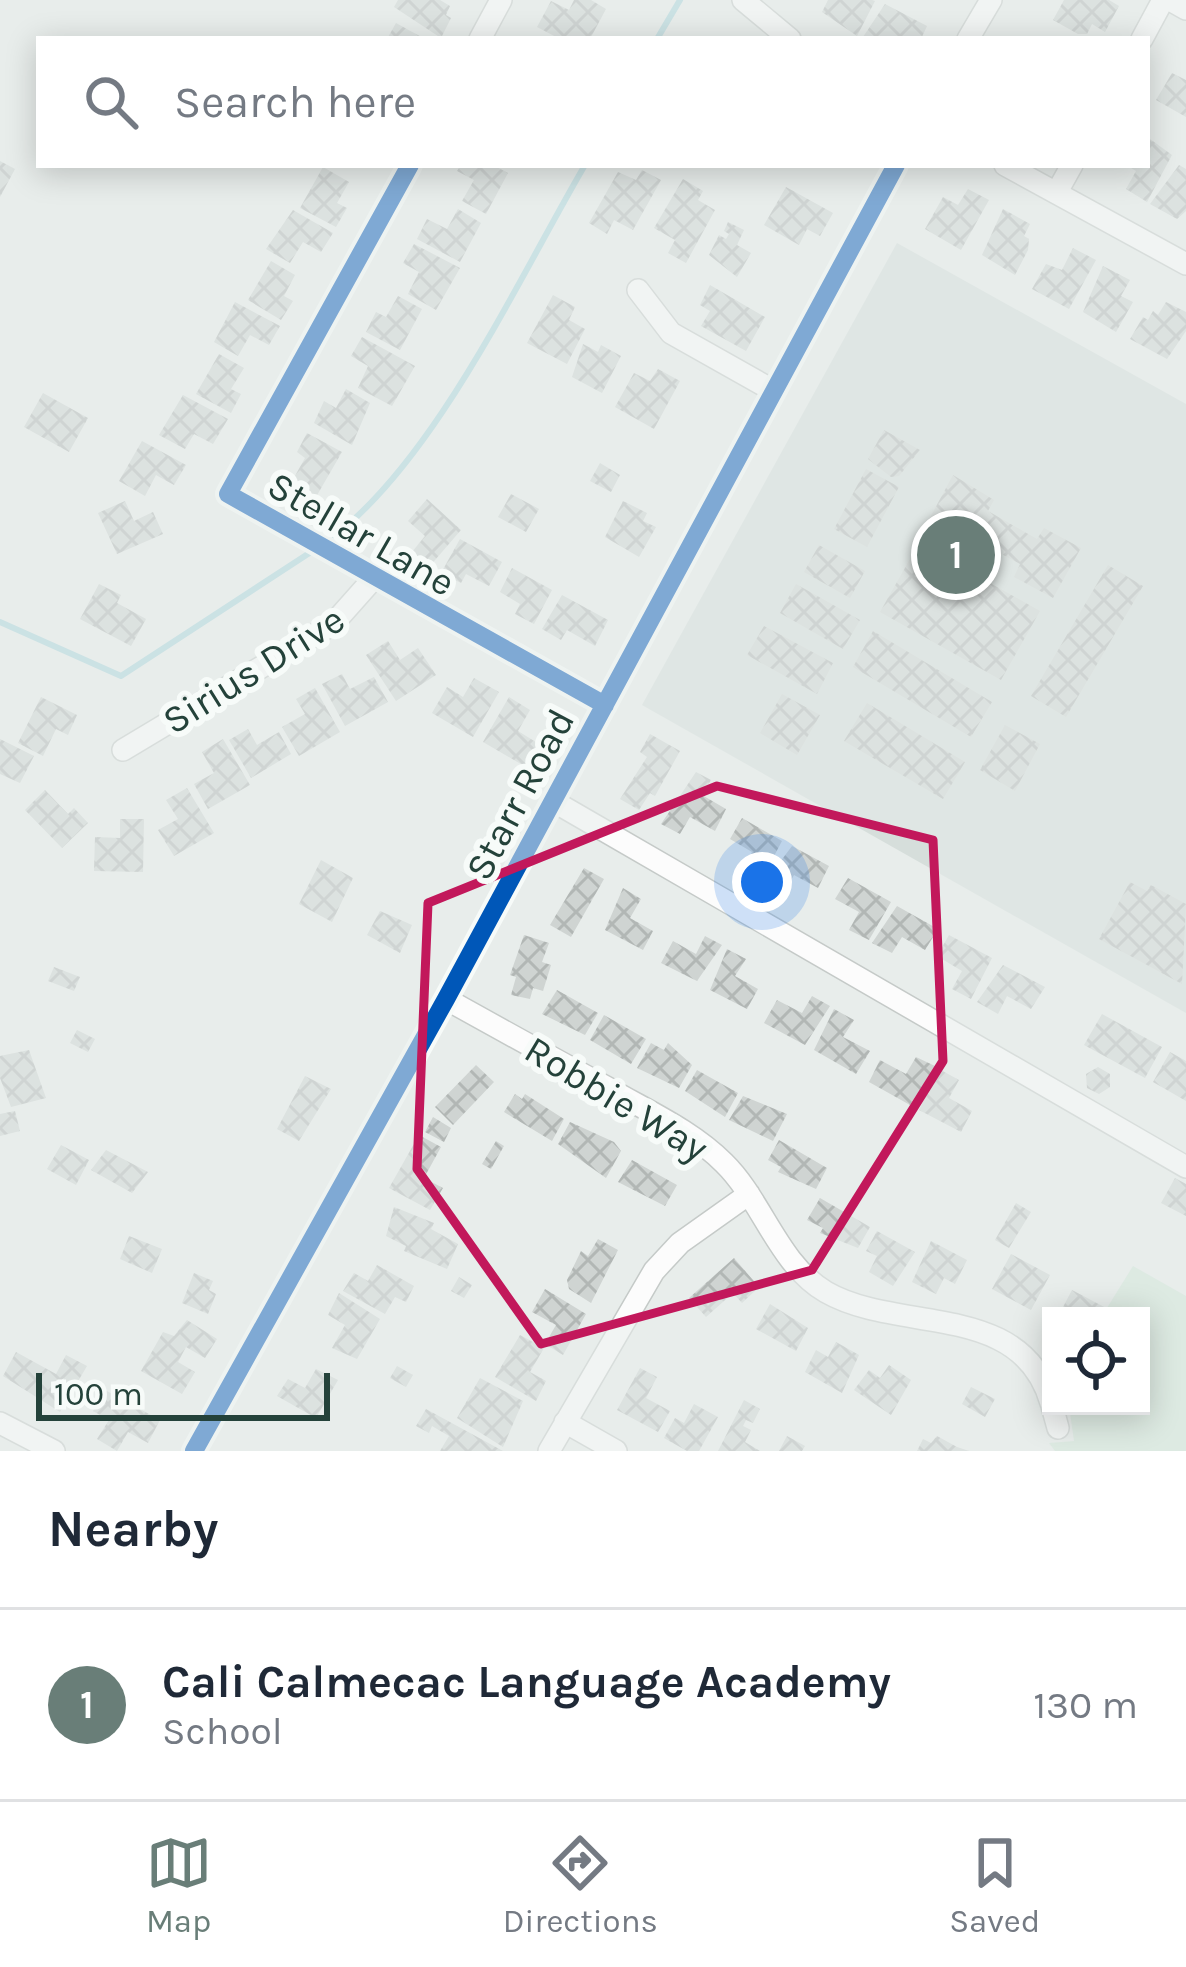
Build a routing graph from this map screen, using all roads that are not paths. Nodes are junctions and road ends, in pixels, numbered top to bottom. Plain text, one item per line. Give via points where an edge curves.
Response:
1 (501, 0) edge
2 (742, 0) edge
3 (991, 0) edge
4 (1167, 0) edge
5 (1186, 9) edge
6 (482, 36) edge
7 (786, 36) edge
8 (970, 36) edge
9 (1144, 36) edge
10 (408, 168) edge
11 (894, 168) edge
12 (1012, 168) edge
13 (1070, 168) edge
14 (1057, 192) junction
15 (1186, 264) edge
16 (638, 290) dead end
17 (774, 391) junction
18 (374, 579) junction
19 (604, 705) junction
20 (123, 750) dead end
21 (554, 801) junction
22 (446, 999) junction
23 (1186, 1168) edge
24 (749, 1195) junction
25 (1042, 1379) edge
26 (566, 1422) junction
27 (0, 1423) edge
28 (54, 1451) edge
29 (194, 1451) edge
30 (549, 1451) edge
31 (616, 1451) edge

1 - 6 street
2 - 7 street
3 - 8 street
4 - 5 street
4 - 9 street
10 - 18 street, Stellar Lane via 228,494
11 - 17 street, Starr Road
12 - 14 street
13 - 14 street
14 - 15 street
16 - 17 street via 671,333
17 - 19 street, Starr Road
18 - 19 street, Stellar Lane
18 - 20 street, Sirius Drive via 333,624
19 - 21 street, Starr Road
21 - 22 street, Starr Road
21 - 23 street
22 - 24 street, Robbie Way via 684,1131
22 - 29 street, Starr Road
24 - 25 street, Robbie Way via 798,1269 822,1290 857,1307 972,1326 1027,1358
24 - 26 street via 654,1271
26 - 30 street
26 - 31 street
27 - 28 street

